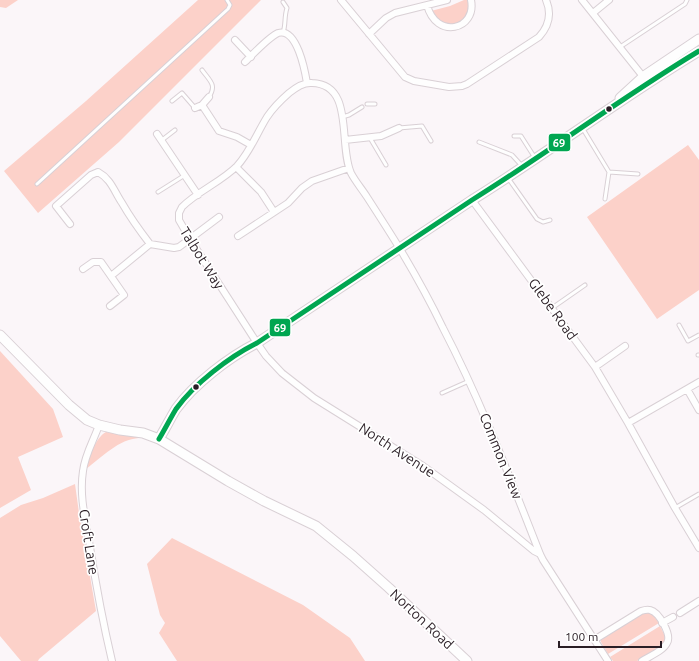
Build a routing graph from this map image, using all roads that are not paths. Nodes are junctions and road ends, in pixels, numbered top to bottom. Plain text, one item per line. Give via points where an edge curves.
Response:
1 (227, 0) edge
2 (342, 0) edge
3 (447, 0) edge
4 (471, 0) edge
5 (546, 0) edge
6 (582, 0) edge
7 (609, 0) edge
8 (687, 0) edge
9 (282, 2) dead end
10 (427, 5) junction
11 (593, 13) junction
12 (283, 33) junction
13 (369, 34) junction
14 (699, 39) edge
15 (235, 40) dead end
16 (620, 48) junction
17 (699, 51) edge
18 (251, 56) junction
19 (245, 62) dead end
20 (202, 70) dead end
21 (646, 80) junction
22 (307, 83) junction
23 (209, 97) joint
24 (172, 101) dead end
25 (367, 104) dead end
26 (375, 104) dead end
27 (202, 105) junction
28 (362, 107) dead end
29 (195, 108) joint
30 (342, 117) junction
31 (399, 128) joint
32 (582, 128) junction
33 (175, 130) dead end
34 (157, 134) dead end
35 (514, 136) dead end
36 (370, 138) junction
37 (162, 140) junction
38 (345, 140) junction
39 (431, 140) dead end
40 (479, 142) dead end
41 (251, 145) junction
42 (536, 159) junction
43 (386, 165) dead end
44 (236, 167) junction
45 (523, 167) junction
46 (349, 168) junction
47 (610, 172) junction
48 (638, 174) dead end
49 (185, 175) junction
50 (508, 178) junction
51 (37, 184) dead end
52 (158, 192) dead end
53 (198, 195) junction
54 (605, 199) dead end
55 (472, 200) junction
56 (274, 212) junction
57 (219, 217) dead end
58 (550, 220) dead end
59 (70, 224) dead end
60 (238, 236) dead end
61 (190, 239) junction
62 (150, 244) junction
63 (400, 248) junction
64 (83, 269) dead end
65 (111, 276) junction
66 (585, 285) dead end
67 (110, 306) dead end
68 (552, 308) junction
69 (679, 325) dead end
70 (699, 335) edge
71 (0, 336) edge
72 (257, 343) junction
73 (625, 346) dead end
74 (595, 367) junction
75 (469, 381) junction
76 (699, 382) edge
77 (687, 389) junction
78 (442, 393) dead end
79 (699, 410) edge
80 (628, 423) junction
81 (99, 424) junction
82 (159, 439) junction
83 (699, 494) edge
84 (675, 508) junction
85 (699, 548) edge
86 (540, 554) junction
87 (699, 601) edge
88 (680, 613) dead end
89 (673, 617) dead end
90 (662, 623) junction
91 (594, 640) junction
92 (112, 661) edge
93 (467, 661) edge
94 (608, 661) edge
95 (642, 661) edge

1 - 51 lane via 230,5 228,9
2 - 13 street
3 - 10 street
4 - 10 street via 467,19 448,28 437,24 430,16
5 - 13 street via 549,19 539,37 462,86 449,87 410,80
6 - 11 street
7 - 11 street
8 - 16 lane via 685,4
9 - 12 lane via 287,8
10 - 13 street via 395,12
11 - 16 street
12 - 18 street via 272,37
12 - 22 street via 289,36 299,50
14 - 21 street
15 - 18 street
16 - 21 street
17 - 21 street
18 - 19 street
20 - 23 lane via 213,85
21 - 32 street via 626,91 609,108
22 - 30 street via 323,85 333,91 341,104
22 - 41 street, Talbot Way via 291,92 272,109
23 - 27 street
24 - 29 lane via 182,93
25 - 26 lane
27 - 29 street
27 - 41 street via 219,131
28 - 30 lane
30 - 38 street
31 - 36 street via 385,135
31 - 39 lane via 422,126
32 - 42 street
32 - 47 lane
33 - 37 lane
34 - 37 street
35 - 42 lane via 522,138
36 - 38 street
36 - 43 lane
37 - 49 street
38 - 46 street
40 - 45 lane via 512,155
41 - 44 street, Talbot Way
42 - 45 street
44 - 53 street, Talbot Way
44 - 56 street via 261,192
45 - 50 street
46 - 56 street via 312,180 288,203
46 - 63 street, Common View
47 - 48 lane
47 - 54 lane
49 - 52 lane
49 - 53 street
50 - 55 street
50 - 58 lane via 537,219 543,222
53 - 61 street, Talbot Way via 185,204 179,213 179,220
55 - 63 street
55 - 68 street, Glebe Road
56 - 60 street
57 - 61 street
59 - 62 street via 56,206 90,174 98,172 109,180 121,203
61 - 62 street via 174,248
61 - 72 street, Talbot Way
62 - 65 street
63 - 72 street
63 - 75 street, Common View
64 - 65 street via 93,262 101,262
65 - 67 street via 124,295
66 - 68 lane
68 - 74 street, Glebe Road
69 - 70 lane via 688,341
71 - 81 street, Norton Road via 69,405 87,420
72 - 82 street via 203,379 176,409
72 - 86 street, North Avenue via 282,373 314,398 423,466
73 - 74 street
74 - 80 street, Glebe Road
75 - 78 lane
75 - 86 street, Common View via 499,448
76 - 77 street
77 - 79 street
77 - 80 street
80 - 84 street, Glebe Road
81 - 82 street, Norton Road
81 - 92 street, Croft Lane via 86,455 82,490 101,611
82 - 93 street, Norton Road via 264,501 316,526 389,588
83 - 84 lane
84 - 85 street, Glebe Road
86 - 91 street, Common View
87 - 88 street
89 - 90 street
90 - 91 street via 658,614 649,609 641,611
90 - 95 street via 668,633 668,643
91 - 94 street, Common View

